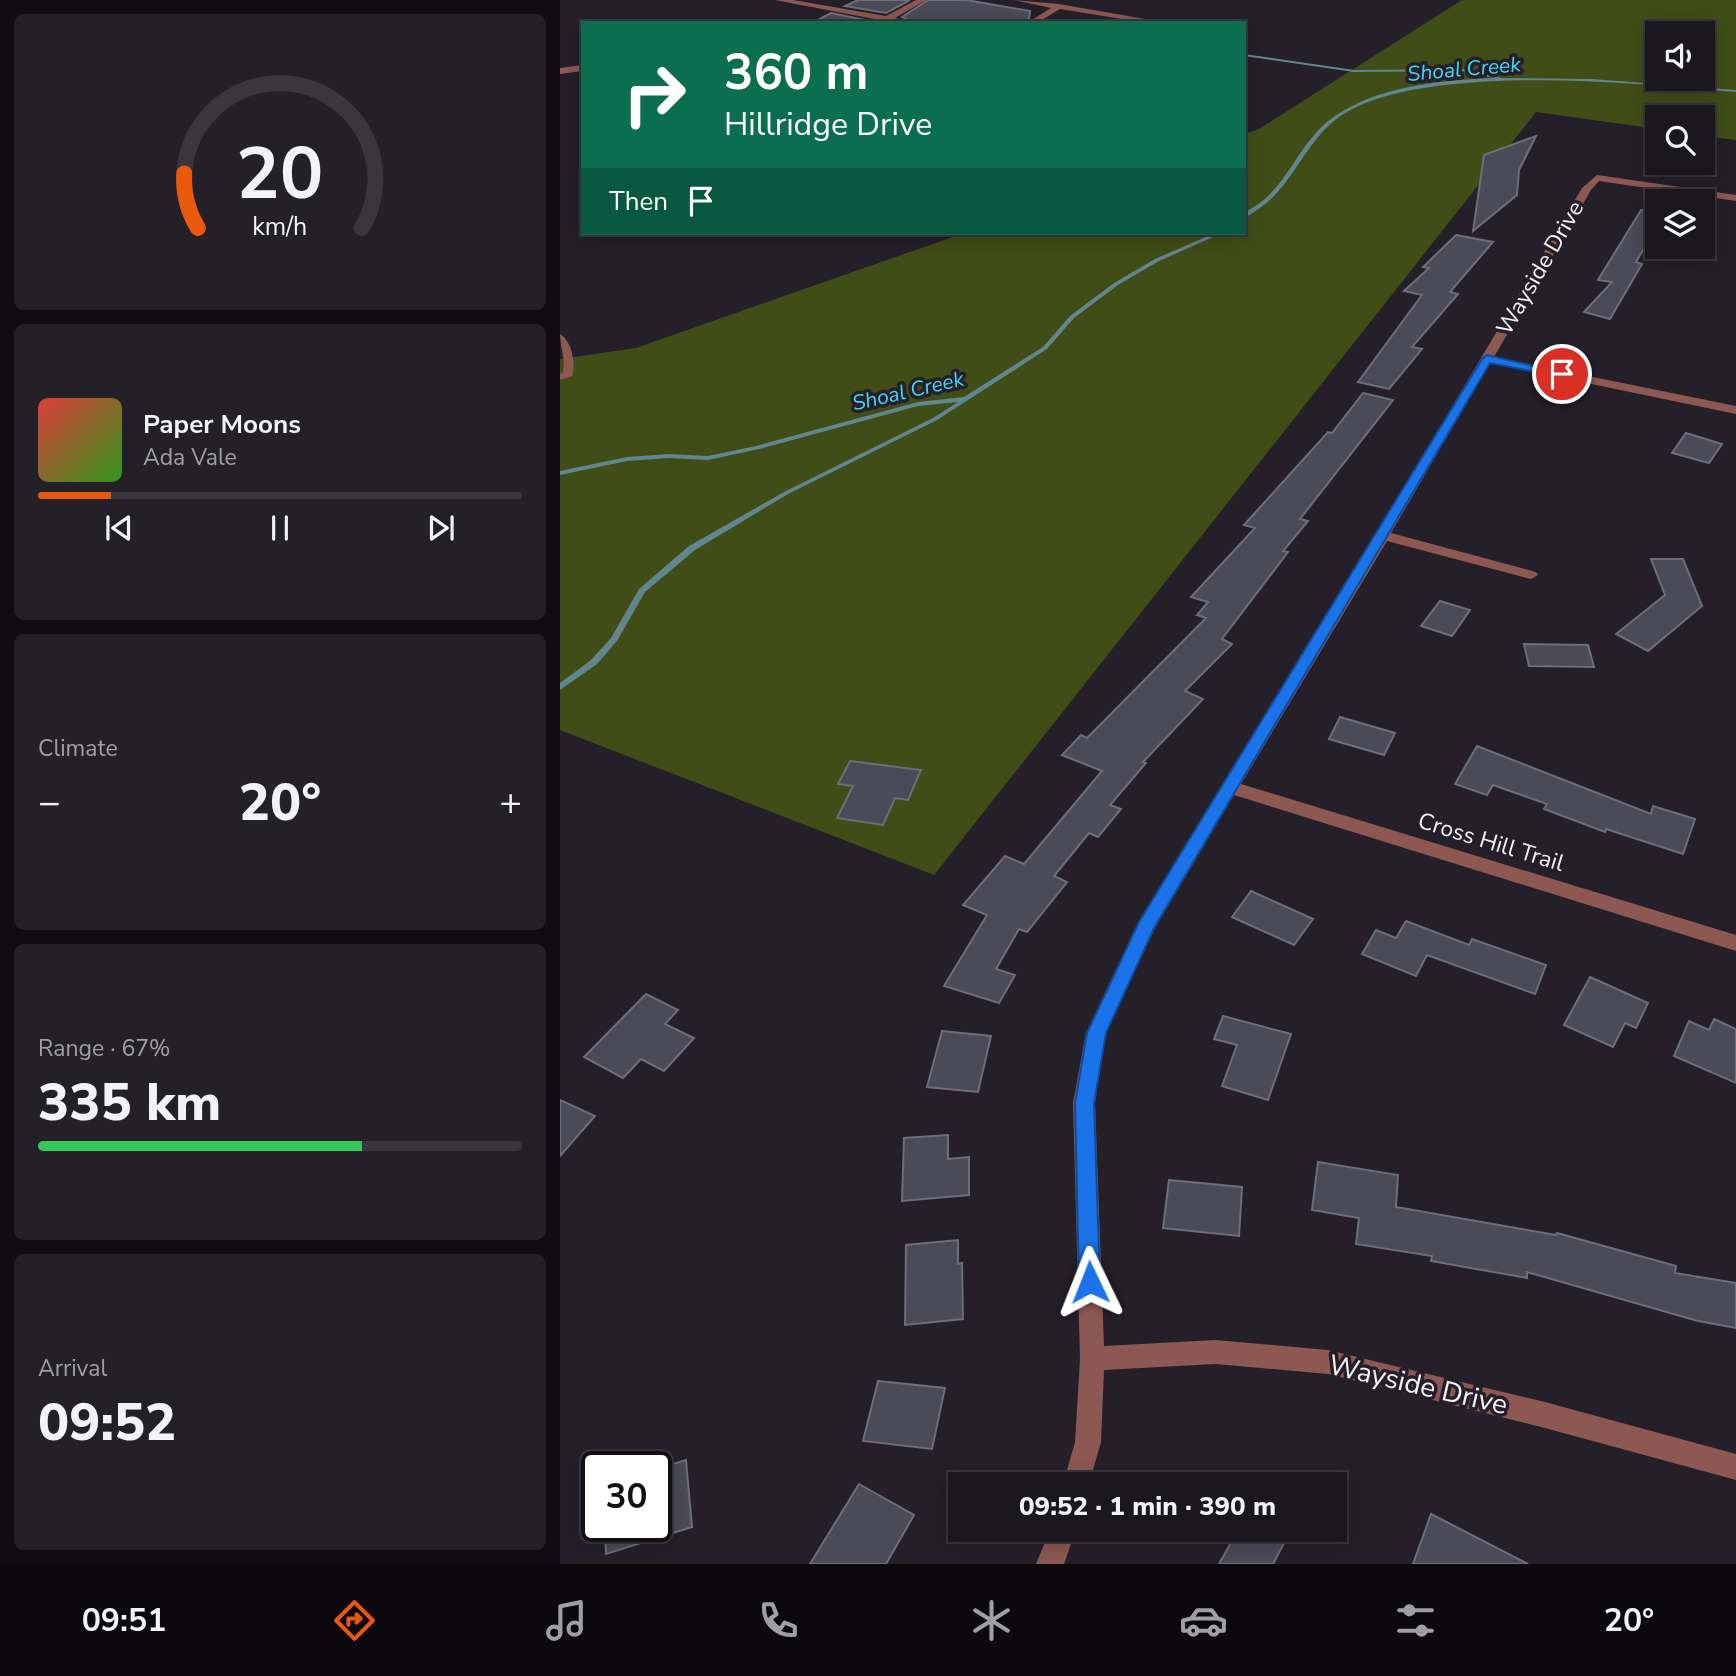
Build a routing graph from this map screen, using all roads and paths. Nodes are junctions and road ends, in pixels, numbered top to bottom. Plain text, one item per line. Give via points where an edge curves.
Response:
1 (779, 0) edge
2 (922, 0) edge
3 (1018, 0) edge
4 (1059, 6) junction
5 (887, 19) junction
6 (898, 21) edge
7 (1034, 21) edge
8 (1152, 21) edge
9 (581, 68) edge
10 (560, 71) edge
11 (1736, 198) edge
12 (560, 337) edge
13 (1487, 359) junction
14 (560, 377) edge
15 (1736, 410) edge
16 (1383, 536) junction
17 (1531, 575) dead end
18 (1232, 788) junction
19 (1736, 943) edge
20 (1092, 1359) junction
21 (1736, 1467) edge
22 (1079, 1472) edge
23 (1058, 1542) edge
24 (1050, 1564) edge

1 - 5 street
2 - 5 street
3 - 4 street
4 - 7 street
4 - 8 street
5 - 6 street
9 - 10 street
11 - 13 street, Wayside Drive via 1597,178
12 - 14 lane via 570,363 568,374
13 - 15 street
13 - 16 street, Wayside Drive
16 - 17 street
16 - 18 street, Wayside Drive
18 - 19 street, Cross Hill Trail
18 - 20 street, Wayside Drive via 1146,926 1097,1033 1084,1103
20 - 21 street, Wayside Drive via 1215,1352 1328,1362
20 - 22 street, Wayside Drive via 1088,1442
23 - 24 street

